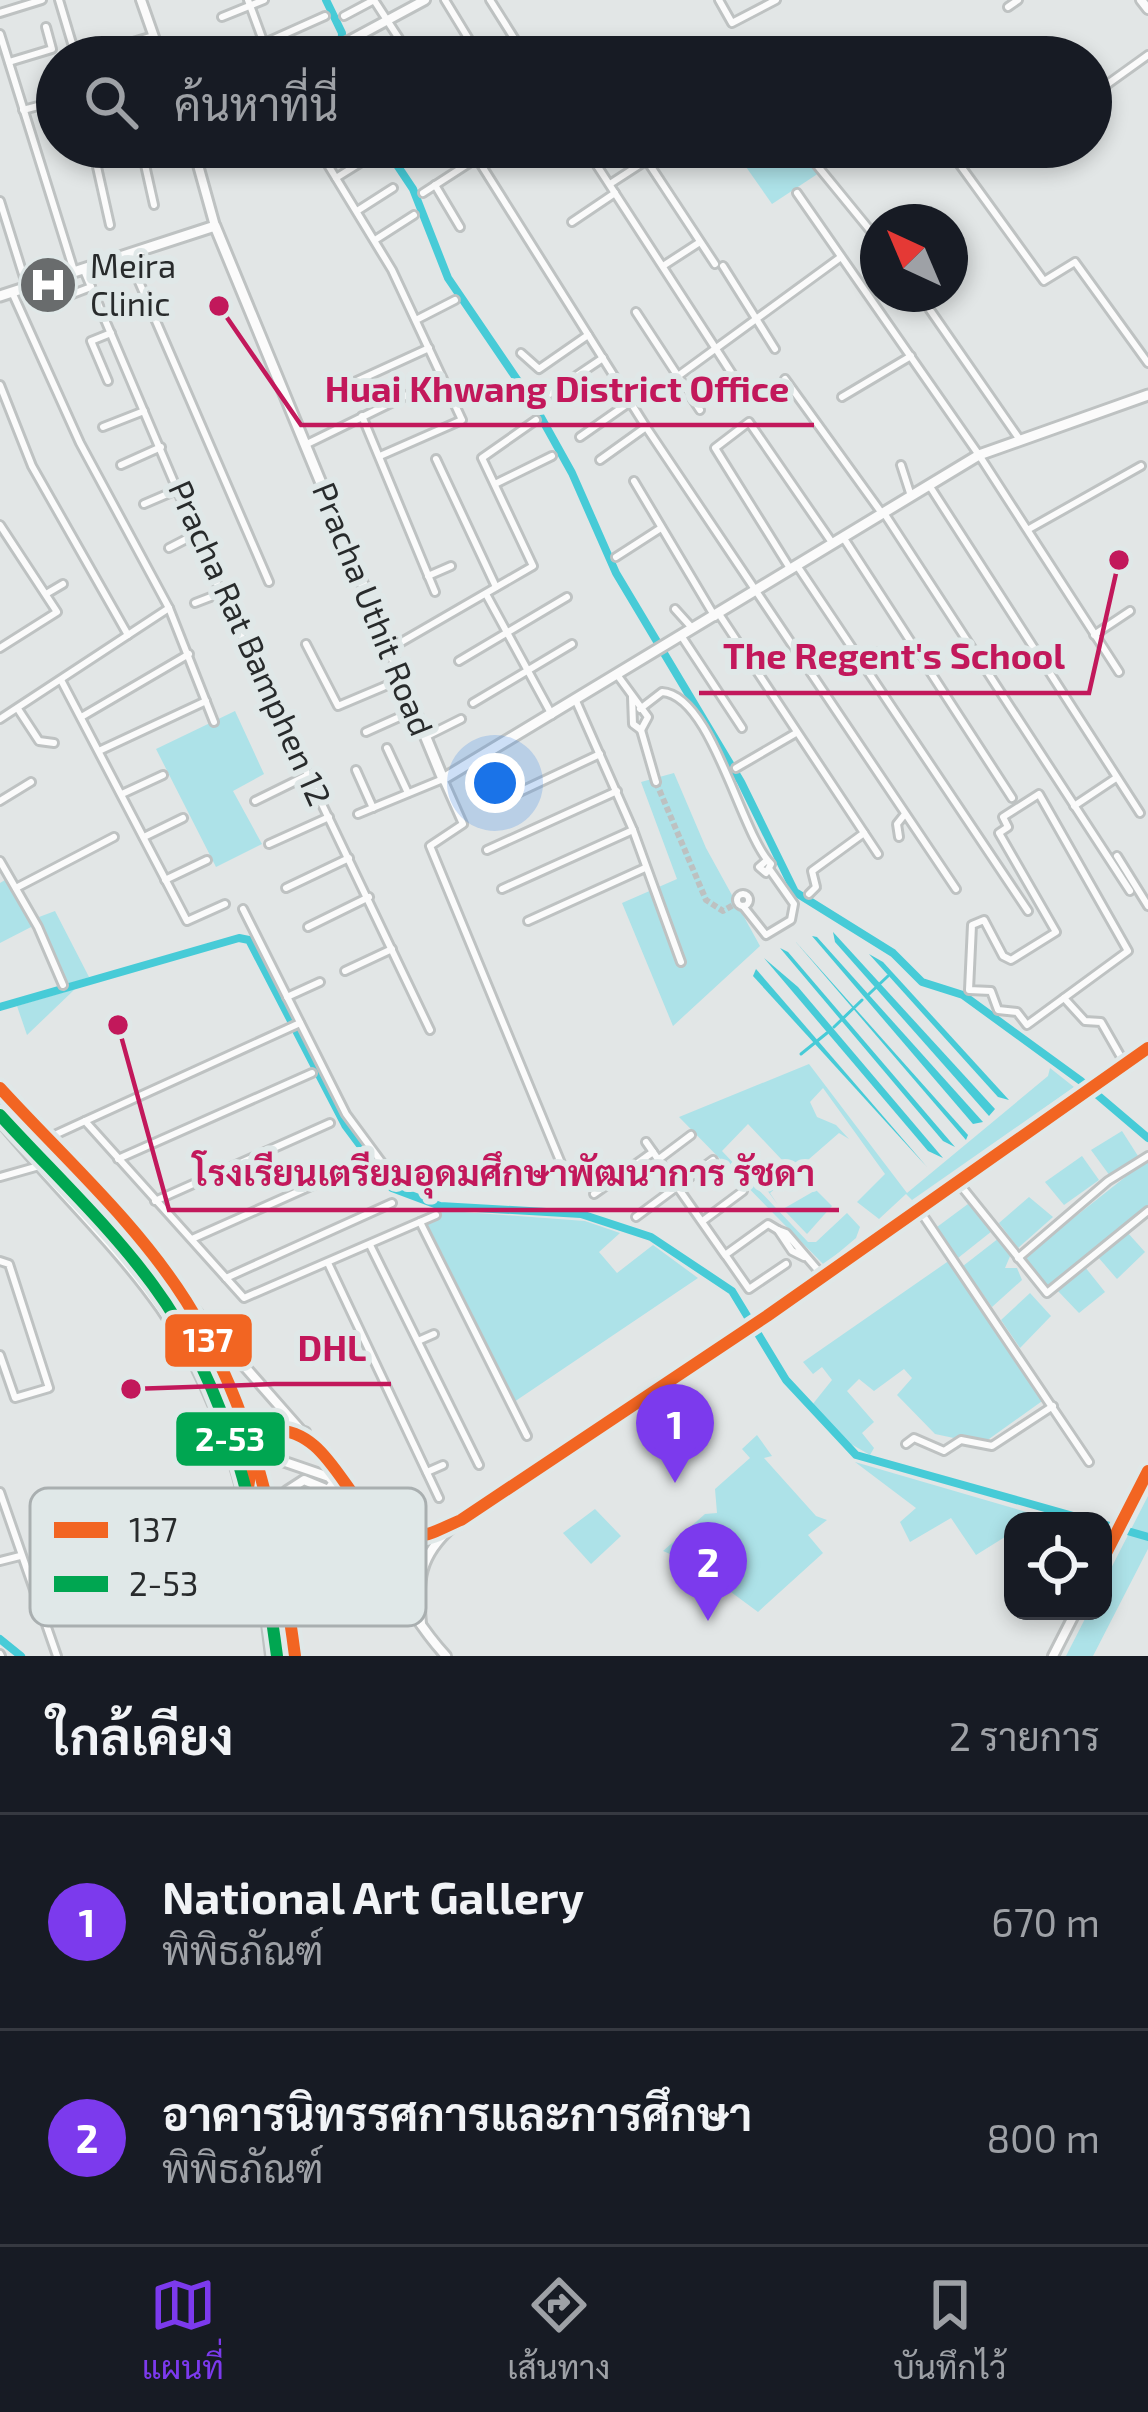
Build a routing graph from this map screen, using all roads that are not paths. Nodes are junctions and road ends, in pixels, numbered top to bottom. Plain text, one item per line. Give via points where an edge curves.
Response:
1 (41, 0) edge
2 (59, 0) edge
3 (141, 0) edge
4 (264, 0) edge
5 (374, 0) edge
6 (425, 0) edge
7 (445, 0) edge
8 (502, 0) edge
9 (718, 0) edge
10 (776, 0) edge
11 (1018, 0) edge
12 (1141, 0) edge
13 (249, 3) edge
14 (492, 3) edge
15 (1008, 7) dead end
16 (1148, 9) edge
17 (0, 13) edge
18 (325, 16) dead end
19 (344, 16) dead end
20 (222, 17) dead end
21 (386, 20) junction
22 (46, 27) dead end
23 (0, 34) edge
24 (48, 36) edge
25 (70, 36) edge
26 (153, 36) edge
27 (262, 36) edge
28 (284, 36) edge
29 (356, 36) edge
30 (397, 36) edge
31 (467, 36) edge
32 (513, 36) edge
33 (36, 54) edge
34 (1148, 55) edge
35 (8, 62) junction
36 (1112, 82) edge
37 (36, 107) edge
38 (23, 110) junction
39 (36, 148) edge
40 (43, 168) edge
41 (101, 168) edge
42 (146, 168) edge
43 (199, 168) edge
44 (330, 168) edge
45 (352, 168) edge
46 (461, 168) edge
47 (483, 168) edge
48 (599, 168) edge
49 (635, 168) edge
50 (652, 168) edge
51 (819, 168) edge
52 (962, 168) edge
53 (336, 178) junction
54 (610, 184) junction
55 (435, 185) junction
56 (393, 188) dead end
57 (423, 193) dead end
58 (616, 193) junction
59 (796, 194) dead end
60 (0, 201) edge
61 (154, 205) dead end
62 (357, 211) junction
63 (414, 215) dead end
64 (860, 218) edge
65 (572, 222) dead end
66 (110, 225) dead end
67 (215, 226) junction
68 (460, 227) dead end
69 (10, 234) junction
70 (0, 238) edge
71 (375, 241) junction
72 (700, 242) junction
73 (127, 254) junction
74 (841, 257) junction
75 (663, 266) junction
76 (78, 270) junction
77 (27, 287) junction
78 (91, 287) junction
79 (12, 292) junction
80 (0, 296) edge
81 (455, 300) dead end
82 (49, 303) dead end
83 (636, 312) dead end
84 (931, 312) edge
85 (416, 320) junction
86 (758, 320) junction
87 (111, 333) junction
88 (588, 335) junction
89 (429, 347) junction
90 (775, 349) dead end
91 (717, 351) junction
92 (521, 352) dead end
93 (911, 356) junction
94 (603, 358) junction
95 (1148, 363) edge
96 (678, 376) junction
97 (442, 378) junction
98 (785, 379) dead end
99 (108, 381) dead end
100 (738, 383) dead end
101 (0, 385) edge
102 (335, 391) dead end
103 (1148, 395) edge
104 (842, 397) dead end
105 (539, 401) dead end
106 (630, 403) junction
107 (700, 410) dead end
108 (144, 411) junction
109 (362, 416) junction
110 (536, 420) dead end
111 (103, 427) dead end
112 (646, 427) junction
113 (580, 437) dead end
114 (1018, 437) junction
115 (305, 445) junction
116 (161, 447) junction
117 (380, 455) junction
118 (979, 455) junction
119 (552, 456) dead end
120 (436, 459) dead end
121 (600, 460) dead end
122 (122, 465) dead end
123 (901, 465) dead end
124 (1141, 466) dead end
125 (634, 481) dead end
126 (495, 484) junction
127 (929, 484) junction
128 (180, 488) junction
129 (911, 496) junction
130 (144, 504) dead end
131 (883, 513) junction
132 (0, 525) edge
133 (661, 527) junction
134 (1028, 529) junction
135 (198, 533) junction
136 (838, 540) junction
137 (169, 548) dead end
138 (616, 557) dead end
139 (451, 566) dead end
140 (794, 568) junction
141 (428, 576) junction
142 (269, 582) dead end
143 (63, 584) dead end
144 (496, 586) junction
145 (756, 591) junction
146 (434, 592) dead end
147 (221, 593) junction
148 (46, 594) junction
149 (486, 594) junction
150 (566, 597) dead end
151 (195, 603) dead end
152 (169, 608) junction
153 (675, 609) dead end
154 (1130, 611) dead end
155 (717, 616) junction
156 (693, 630) junction
157 (507, 631) junction
158 (1094, 634) junction
159 (128, 635) junction
160 (682, 637) junction
161 (306, 644) dead end
162 (572, 644) dead end
163 (0, 648) edge
164 (388, 649) junction
165 (878, 652) dead end
166 (189, 654) junction
167 (862, 659) junction
168 (459, 661) dead end
169 (528, 671) junction
170 (1119, 672) dead end
171 (618, 676) junction
172 (61, 680) junction
173 (402, 680) junction
174 (632, 698) junction
175 (206, 700) junction
176 (576, 701) junction
177 (473, 703) dead end
178 (18, 709) junction
179 (640, 709) junction
180 (415, 710) junction
181 (552, 715) junction
182 (82, 716) junction
183 (461, 718) dead end
184 (0, 719) edge
185 (214, 722) dead end
186 (742, 728) dead end
187 (641, 730) junction
188 (365, 732) dead end
189 (796, 733) junction
190 (426, 736) junction
191 (54, 743) dead end
192 (387, 748) dead end
193 (99, 751) junction
194 (600, 754) junction
195 (736, 768) dead end
196 (356, 770) dead end
197 (163, 775) dead end
198 (308, 775) junction
199 (1117, 777) junction
200 (443, 779) junction
201 (31, 782) dead end
202 (656, 782) tunnel mouth
203 (616, 791) junction
204 (408, 793) junction
205 (122, 794) junction
206 (514, 794) dead end
207 (1012, 798) dead end
208 (0, 800) edge
209 (255, 801) dead end
210 (1074, 806) junction
211 (373, 808) junction
212 (1140, 812) dead end
213 (358, 814) dead end
214 (905, 814) junction
215 (328, 817) junction
216 (183, 818) dead end
217 (633, 830) junction
218 (864, 833) junction
219 (114, 837) dead end
220 (145, 837) junction
221 (899, 837) dead end
222 (269, 844) dead end
223 (487, 850) dead end
224 (878, 854) dead end
225 (1118, 856) dead end
226 (349, 858) junction
227 (207, 860) dead end
228 (0, 861) edge
229 (646, 868) junction
230 (165, 880) junction
231 (286, 887) dead end
232 (16, 888) junction
233 (502, 889) dead end
234 (956, 890) dead end
235 (1130, 891) dead end
236 (809, 895) dead end
237 (369, 897) junction
238 (225, 904) dead end
239 (738, 904) tunnel mouth
240 (1148, 906) edge
241 (243, 909) dead end
242 (1028, 911) dead end
243 (528, 921) dead end
244 (308, 927) dead end
245 (392, 949) junction
246 (681, 962) dead end
247 (345, 971) dead end
248 (320, 982) dead end
249 (63, 985) dead end
250 (287, 997) junction
251 (1064, 998) junction
252 (296, 1024) junction
253 (430, 1030) dead end
254 (1148, 1048) edge
255 (1125, 1064) junction
256 (311, 1073) dead end
257 (0, 1088) edge
258 (0, 1119) edge
259 (86, 1121) junction
260 (330, 1123) dead end
261 (691, 1135) dead end
262 (46, 1139) junction
263 (646, 1142) dead end
264 (656, 1155) junction
265 (1148, 1156) edge
266 (118, 1159) junction
267 (713, 1160) dead end
268 (358, 1165) dead end
269 (39, 1166) junction
270 (563, 1168) dead end
271 (0, 1177) edge
272 (394, 1180) dead end
273 (957, 1181) junction
274 (678, 1186) junction
275 (743, 1191) dead end
276 (594, 1194) dead end
277 (154, 1201) junction
278 (392, 1203) dead end
279 (918, 1208) junction
280 (1148, 1211) edge
281 (436, 1215) dead end
282 (636, 1217) dead end
283 (704, 1220) junction
284 (420, 1222) junction
285 (190, 1240) junction
286 (370, 1245) junction
287 (725, 1255) junction
288 (1018, 1258) junction
289 (3, 1261) edge
290 (328, 1263) junction
291 (786, 1264) dead end
292 (823, 1276) junction
293 (225, 1278) junction
294 (185, 1300) junction
295 (434, 1334) dead end
296 (418, 1341) junction
297 (0, 1354) edge
298 (1054, 1406) junction
299 (223, 1427) junction
300 (307, 1432) junction
301 (527, 1436) dead end
302 (905, 1444) dead end
303 (431, 1448) dead end
304 (253, 1451) junction
305 (418, 1454) junction
306 (1089, 1462) dead end
307 (443, 1465) dead end
308 (478, 1465) dead end
309 (427, 1472) junction
310 (1148, 1472) edge
311 (316, 1473) junction
312 (244, 1488) edge
313 (248, 1488) edge
314 (265, 1488) edge
315 (291, 1488) edge
316 (327, 1488) edge
317 (331, 1488) edge
318 (339, 1488) edge
319 (353, 1488) edge
320 (0, 1492) edge
321 (439, 1498) dead end
322 (460, 1520) junction
323 (426, 1532) edge
324 (1112, 1542) edge
325 (426, 1554) edge
326 (20, 1556) junction
327 (0, 1562) edge
328 (30, 1583) edge
329 (1071, 1620) edge
330 (46, 1626) edge
331 (269, 1626) edge
332 (291, 1626) edge
333 (421, 1626) edge
334 (57, 1656) edge
335 (272, 1656) edge
336 (295, 1656) edge
337 (446, 1656) edge
338 (1053, 1656) edge

1 - 17 street
2 - 25 street
3 - 26 street
4 - 13 street
5 - 19 street
5 - 21 street
6 - 21 street
7 - 31 street
8 - 14 street
9 - 10 street via 732,23
11 - 15 street
12 - 16 street
13 - 20 street
13 - 27 street
14 - 32 street
18 - 28 street
21 - 29 street
21 - 30 street
22 - 24 street
23 - 35 street, Pracha Rat Bamphen 12
33 - 35 street
34 - 36 street
35 - 38 street, Pracha Rat Bamphen 12
37 - 38 street
38 - 39 street, Pracha Rat Bamphen 12
40 - 76 street, Pracha Rat Bamphen 12
41 - 66 street
42 - 61 street
43 - 67 street
44 - 53 street
45 - 53 street
46 - 55 street
47 - 88 street
48 - 54 street
49 - 54 street
50 - 72 street
51 - 64 street
52 - 95 street via 1044,281 1075,262
53 - 62 street
54 - 58 street
55 - 57 street
55 - 68 street
56 - 62 street
58 - 65 street
58 - 75 street
59 - 74 street
60 - 69 street
62 - 71 street
63 - 71 street
67 - 73 main road
67 - 115 main road, Pracha Uthit Road
69 - 70 street
69 - 77 street
71 - 85 street
72 - 75 street
72 - 86 street
73 - 76 main road
73 - 142 street
74 - 86 street
74 - 93 street
75 - 91 street
76 - 77 main road
76 - 78 street, Pracha Rat Bamphen 12
77 - 79 main road
78 - 82 street
78 - 87 street, Pracha Rat Bamphen 12
79 - 80 main road
79 - 152 street via 80,443
81 - 85 street
83 - 96 street
84 - 114 street
85 - 89 street
86 - 90 street
86 - 91 street
87 - 99 street via 91,341
87 - 108 street, Pracha Rat Bamphen 12
88 - 92 street via 539,369
88 - 94 street
89 - 97 street
89 - 102 street
91 - 96 street
91 - 100 street
93 - 104 street
93 - 118 street
94 - 105 street
94 - 106 street
96 - 107 street
97 - 109 street
97 - 117 street via 460,424
98 - 131 street
101 - 159 street via 32,466
103 - 114 main road, Pracha Uthit Road
106 - 112 street
106 - 113 street
108 - 111 street
108 - 116 street, Pracha Rat Bamphen 12
109 - 115 street
109 - 117 street
110 - 126 street via 482,458
112 - 121 street
112 - 145 street
114 - 118 main road, Pracha Uthit Road
115 - 164 main road, Pracha Uthit Road
116 - 122 street
116 - 128 street, Pracha Rat Bamphen 12
117 - 141 street
118 - 127 main road, Pracha Uthit Road
118 - 134 street
119 - 126 street
120 - 144 street
123 - 129 street
124 - 134 street
125 - 133 street
126 - 144 street via 533,566
127 - 129 main road, Pracha Uthit Road
127 - 199 street
128 - 130 street
128 - 135 street, Pracha Rat Bamphen 12
129 - 131 main road, Pracha Uthit Road
131 - 136 main road, Pracha Uthit Road
131 - 210 street
132 - 148 street
133 - 138 street
133 - 155 street
134 - 158 street
135 - 137 street
135 - 147 street, Pracha Rat Bamphen 12
136 - 140 main road, Pracha Uthit Road
136 - 140 street via 753,422 715,448
136 - 207 street
139 - 141 street
140 - 145 main road, Pracha Uthit Road
140 - 167 street
141 - 146 street
143 - 148 street
144 - 149 street
145 - 155 main road, Pracha Uthit Road
145 - 214 street
147 - 151 street
147 - 198 street, Pracha Rat Bamphen 12
148 - 163 street via 56,609
149 - 157 street
149 - 164 street
150 - 157 street
152 - 159 street
152 - 166 street
153 - 156 street
154 - 158 street
155 - 156 main road, Pracha Uthit Road
155 - 189 street
156 - 160 main road, Pracha Uthit Road
157 - 168 street
157 - 169 street
158 - 170 street
159 - 172 street
160 - 171 main road, Pracha Uthit Road
160 - 186 street
161 - 173 street via 338,706
162 - 169 street
164 - 173 main road, Pracha Uthit Road
165 - 167 street
166 - 175 street
166 - 182 street
167 - 242 street
169 - 177 street
169 - 181 street
171 - 174 street
171 - 176 main road, Pracha Uthit Road
172 - 178 street
172 - 182 street
173 - 180 main road, Pracha Uthit Road
174 - 179 street
174 - 187 street
175 - 185 street
175 - 193 street
176 - 181 main road, Pracha Uthit Road
176 - 194 street
178 - 184 street
178 - 191 street via 39,741
179 - 187 street via 648,717
179 - 239 street via 662,692 684,700 794,904 790,920 766,935
180 - 188 street
180 - 190 main road, Pracha Uthit Road
181 - 200 main road, Pracha Uthit Road
182 - 193 street
183 - 190 street
187 - 202 street
189 - 195 street
189 - 218 street
190 - 200 main road, Pracha Uthit Road
192 - 204 street
193 - 205 street
194 - 203 street
194 - 206 street
196 - 211 street
197 - 205 street
198 - 209 street
198 - 215 street, Pracha Rat Bamphen 12
199 - 210 street
199 - 212 street
200 - 204 street
200 - 270 street via 463,824 430,845
201 - 208 street
203 - 217 street
203 - 223 street
204 - 211 street
205 - 220 street
210 - 235 street
211 - 213 street
214 - 221 street
214 - 234 street
215 - 222 street
215 - 226 street, Pracha Rat Bamphen 12
216 - 220 street
217 - 229 street
217 - 233 street
218 - 224 street
218 - 236 street via 812,871
219 - 232 street
220 - 230 street
225 - 240 street
226 - 231 street
226 - 237 street, Pracha Rat Bamphen 12
227 - 230 street
228 - 232 street
229 - 243 street
229 - 246 street
230 - 238 street via 187,921
232 - 249 street
237 - 244 street
237 - 245 street, Pracha Rat Bamphen 12
241 - 250 street
245 - 247 street
245 - 253 street, Pracha Rat Bamphen 12
248 - 250 street
250 - 252 street
251 - 251 street via 1028,1025 1017,1012 998,1010 991,992 969,990 972,925 983,920 1011,960 1056,932 999,833 1008,827 1003,818 1040,794 1128,951
251 - 255 street via 1085,1022 1102,1022
252 - 259 street
252 - 272 street
254 - 255 street
255 - 273 street
256 - 266 street
257 - 262 main road
258 - 269 main road
259 - 262 street
259 - 266 street
260 - 277 street
261 - 264 street
262 - 294 main road
263 - 264 street
264 - 274 street
264 - 276 street
265 - 288 street
266 - 277 street
267 - 274 street
268 - 285 street
269 - 271 street
269 - 299 main road via 161,1307
273 - 279 street
273 - 288 street
274 - 282 street
274 - 283 street
275 - 283 street
277 - 285 street
278 - 293 street
279 - 292 street
279 - 298 street
280 - 288 street via 1047,1293
281 - 284 street
283 - 287 street
284 - 286 street
284 - 301 street
285 - 293 street
286 - 290 street
286 - 296 street
287 - 291 street via 749,1289
287 - 292 street via 769,1224
289 - 297 street via 50,1388 15,1398
290 - 293 street via 247,1298
290 - 305 street
292 - 322 street
294 - 300 street
294 - 304 main road
295 - 296 street
296 - 308 street
298 - 302 street via 992,1446 961,1439 944,1451 914,1438
298 - 306 street
299 - 304 street
299 - 312 main road
300 - 304 street via 279,1427
300 - 319 street
303 - 305 street
304 - 311 street
304 - 313 street
304 - 314 main road
305 - 309 street
307 - 309 street
309 - 321 street
310 - 324 street
311 - 317 street
311 - 318 street
315 - 316 street via 304,1480
320 - 326 street
322 - 323 street
322 - 325 street
326 - 327 street
326 - 328 street
329 - 338 street
330 - 334 street
331 - 335 main road
332 - 336 main road
333 - 337 street

